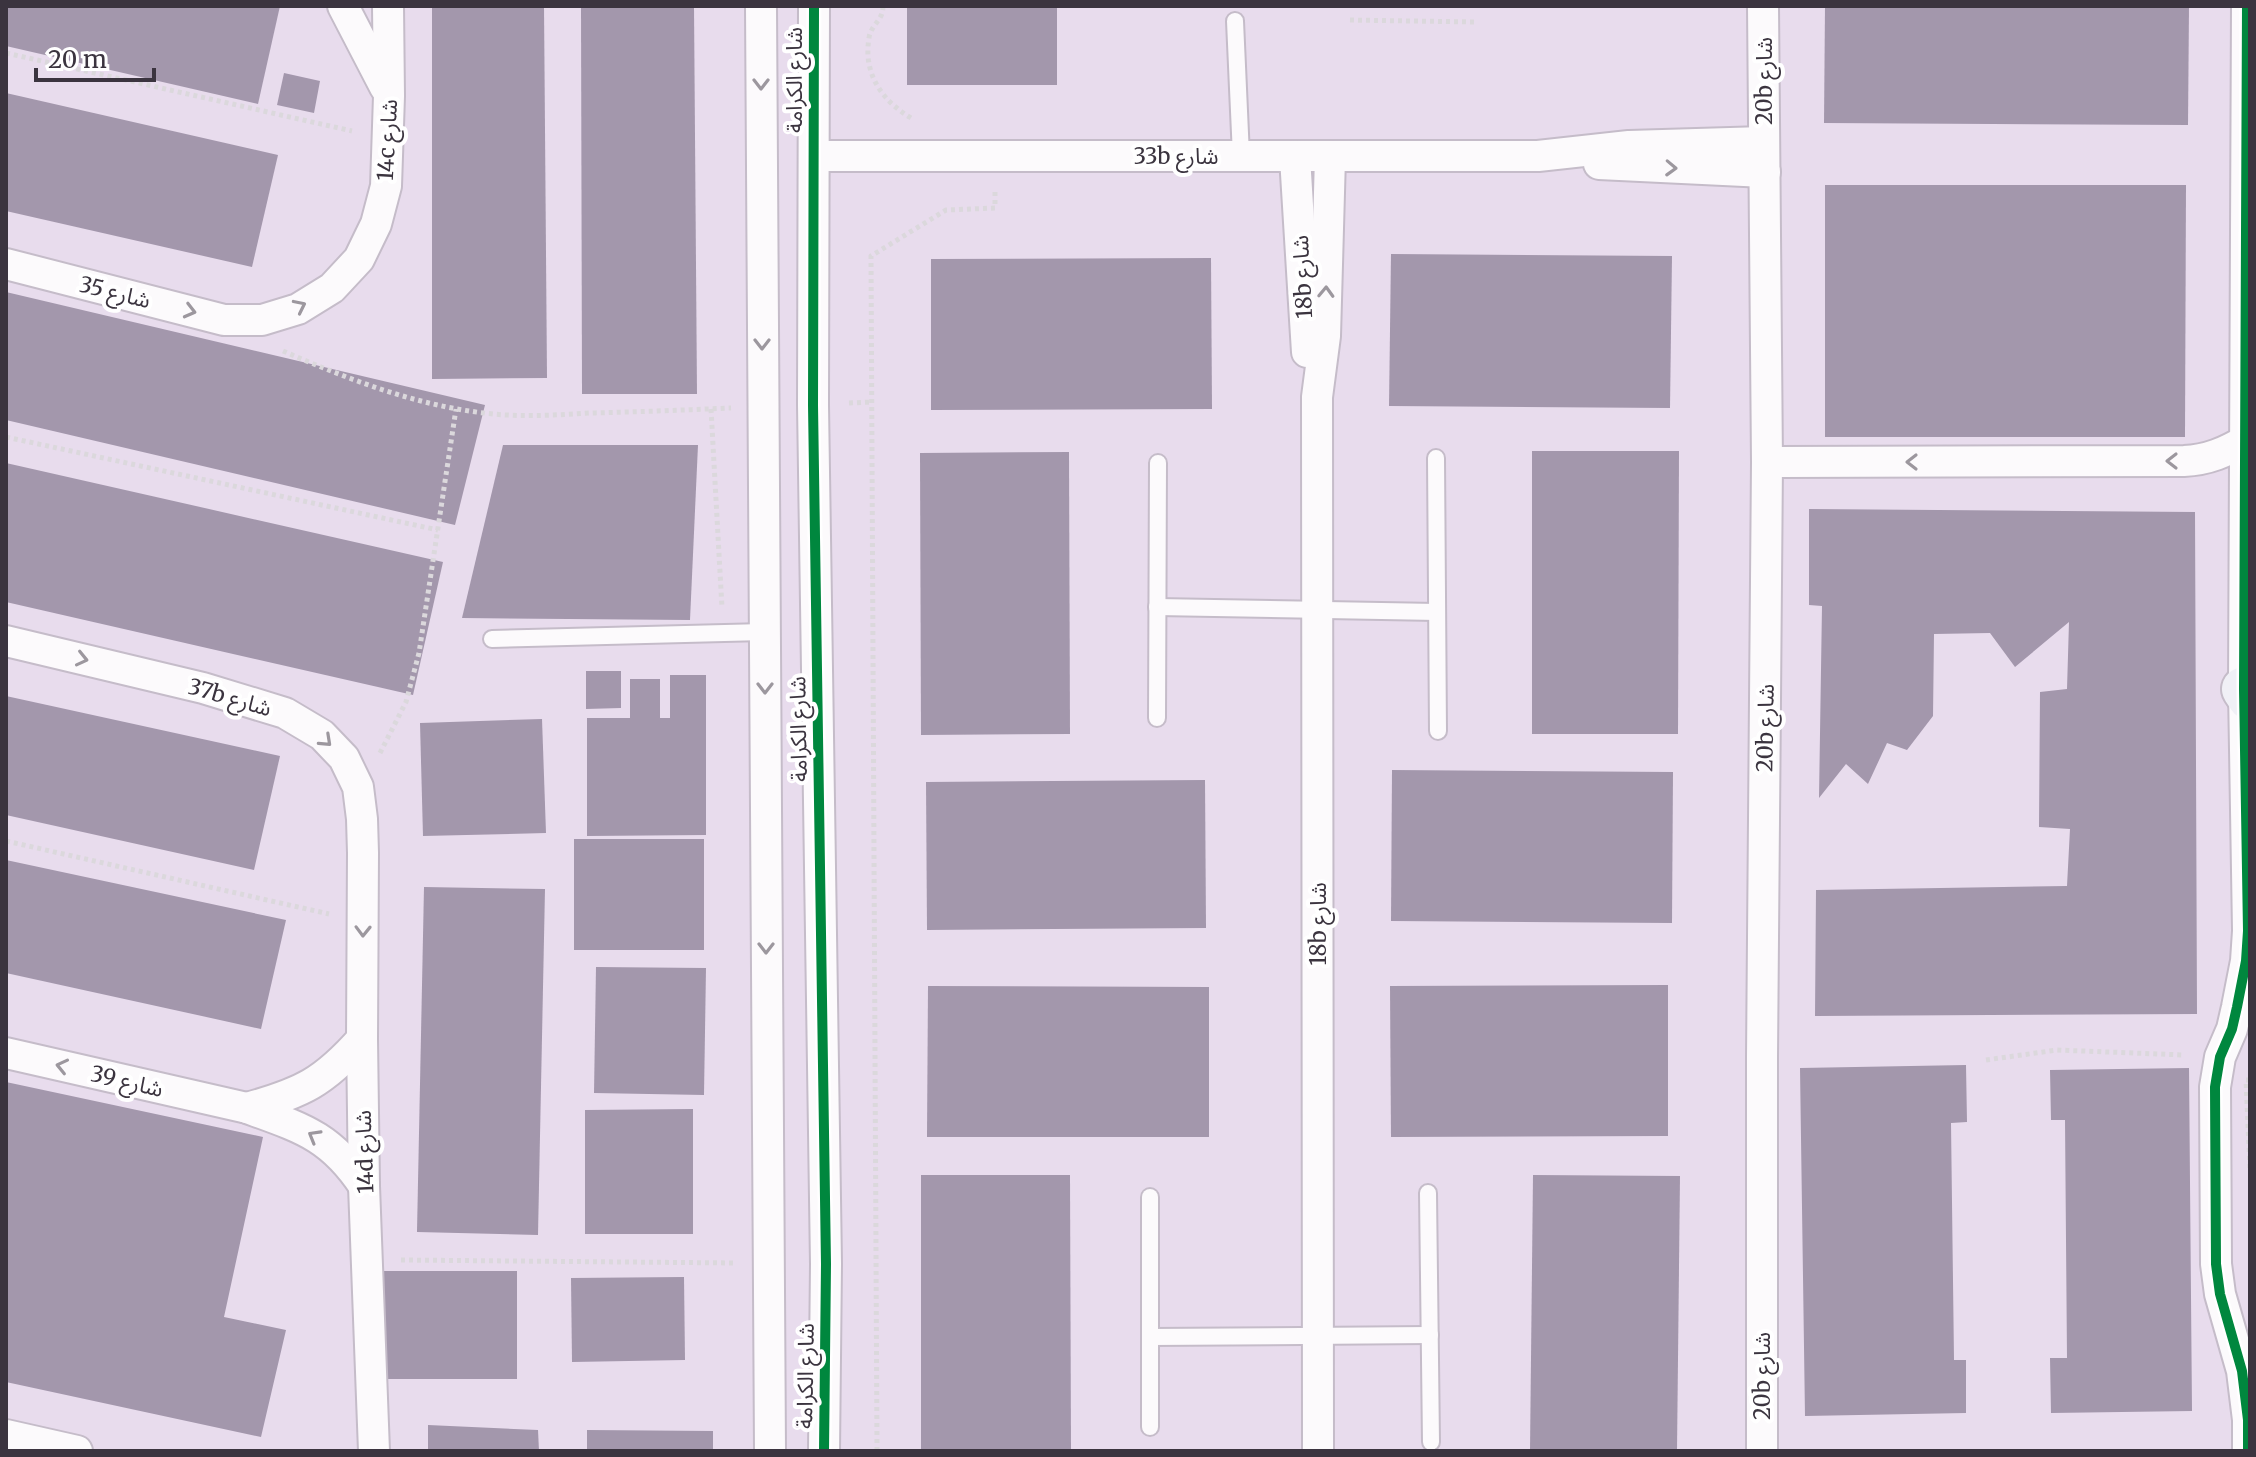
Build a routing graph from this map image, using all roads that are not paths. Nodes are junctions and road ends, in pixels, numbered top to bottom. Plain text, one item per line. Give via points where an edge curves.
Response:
1 (343, 6) edge
2 (388, 6) edge
3 (761, 6) edge
4 (814, 6) edge
5 (1763, 6) edge
6 (2247, 6) edge
7 (1235, 21) dead end
8 (389, 96) junction
9 (814, 156) junction
10 (1241, 156) junction
11 (1295, 157) junction
12 (1330, 157) junction
13 (1765, 157) junction
14 (6, 264) edge
15 (224, 320) joint
16 (1317, 397) junction
17 (2246, 440) junction
18 (1436, 458) dead end
19 (1767, 462) junction
20 (1158, 463) dead end
21 (1157, 607) junction
22 (1317, 609) junction
23 (1437, 612) junction
24 (765, 632) junction
25 (492, 639) dead end
26 (6, 641) edge
27 (2247, 693) edge
28 (1157, 718) dead end
29 (1438, 731) dead end
30 (363, 853) joint
31 (362, 1039) junction
32 (6, 1053) edge
33 (247, 1108) junction
34 (364, 1186) junction
35 (1428, 1193) dead end
36 (1150, 1197) dead end
37 (1430, 1335) junction
38 (1150, 1337) junction
39 (1318, 1337) junction
40 (1150, 1427) dead end
41 (6, 1435) edge
42 (1431, 1442) dead end
43 (77, 1451) edge
44 (374, 1451) edge
45 (770, 1451) edge
46 (824, 1451) edge
47 (1318, 1451) edge
48 (1762, 1451) edge
49 (2248, 1451) edge

1 - 8 street
2 - 8 street, 14c شارع
3 -> 24 street, شارع الكرامة
4 - 9 street, شارع الكرامة
5 - 13 street, 20b شارع
6 - 17 street
7 - 10 lane
15 -> 8 street, 14c شارع via 262,320 298,309 332,288 359,259 386,186
9 - 10 street, 33b شارع
9 - 46 street, شارع الكرامة
10 - 11 street, 33b شارع
11 - 12 street, 33b شارع
11 - 16 street, 18b شارع via 1306,344
12 - 13 street, 33b شارع via 1538,156 1598,147
16 -> 12 street, 18b شارع via 1325,336
13 - 19 street, 20b شارع
14 -> 15 street, شارع 35
16 - 22 street, 18b شارع
17 -> 19 street via 2217,456 2184,461
17 - 27 street
18 - 23 lane
19 - 48 street, 20b شارع
20 - 21 lane
21 - 22 lane
21 - 28 lane
22 - 23 lane
22 - 39 street, 18b شارع
23 - 29 lane
24 - 25 lane
24 -> 45 street, شارع الكرامة
26 -> 30 street, 37b شارع via 285,713 322,735 344,758 358,787
27 - 49 street via 2246,961 2215,1087 2216,1264 2242,1371
30 -> 31 street, 14d شارع
31 - 33 street, شارع 39 via 315,1083
31 - 34 street, 14d شارع
33 -> 32 street, شارع 39
34 -> 33 street, شارع 39 via 329,1144
34 - 44 street, 14d شارع
35 - 37 lane
36 - 38 lane
37 - 39 lane
37 - 42 lane
38 - 39 lane
38 - 40 lane
39 - 47 street, 18b شارع
41 - 43 street

